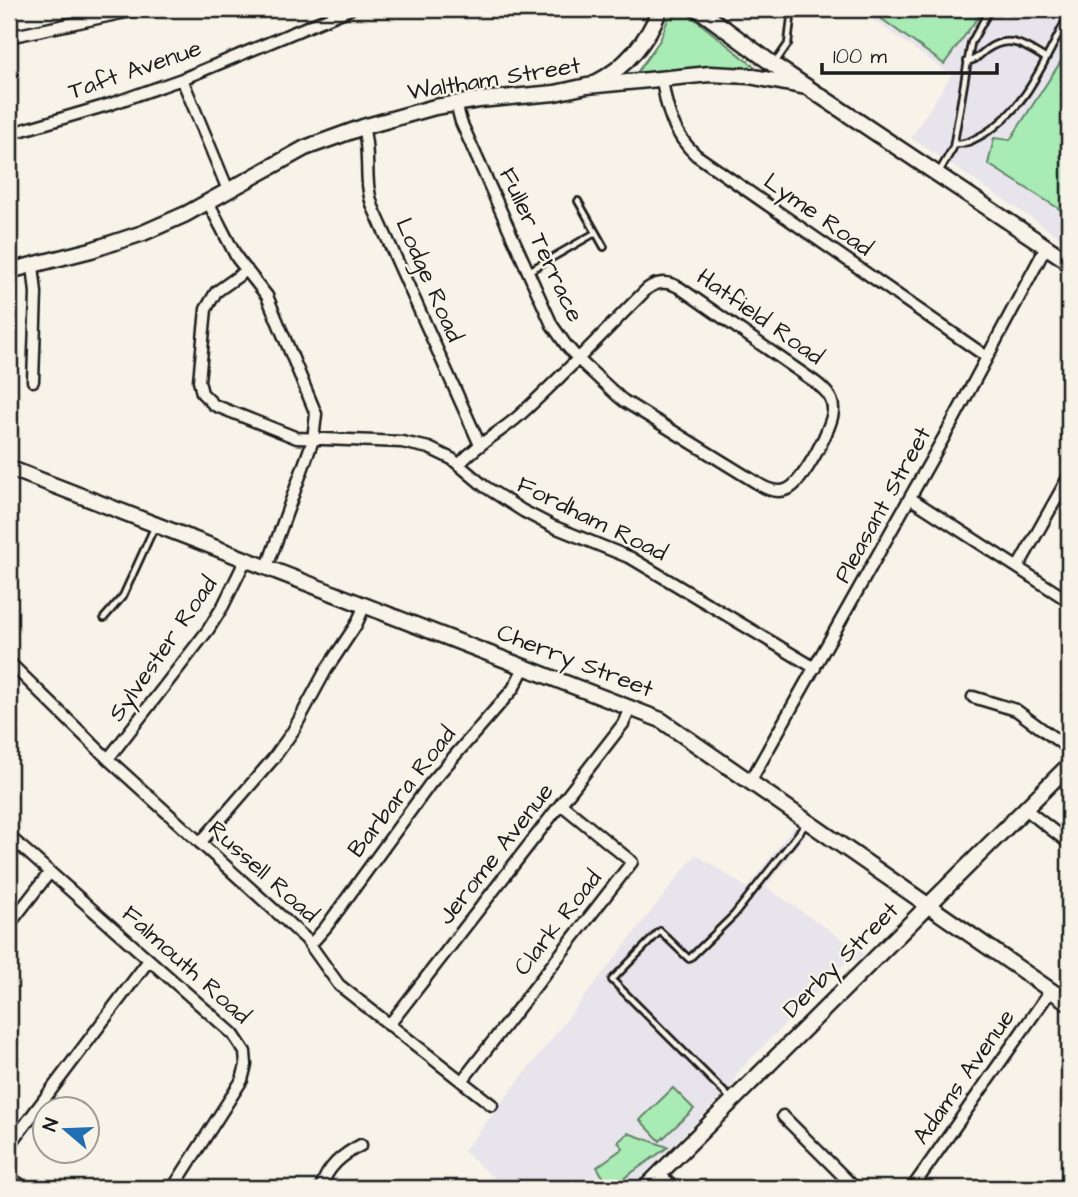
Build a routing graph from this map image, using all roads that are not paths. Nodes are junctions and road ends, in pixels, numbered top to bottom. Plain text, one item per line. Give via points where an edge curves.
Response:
1 (140, 9) edge
2 (350, 9) edge
3 (660, 9) edge
4 (698, 9) edge
5 (792, 9) edge
6 (990, 9) edge
7 (1069, 15) edge
8 (9, 37) edge
9 (1045, 58) junction
10 (967, 61) junction
11 (774, 65) junction
12 (182, 79) junction
13 (662, 79) junction
14 (587, 86) junction
15 (806, 87) junction
16 (456, 103) junction
17 (363, 127) junction
18 (9, 134) edge
19 (954, 144) junction
20 (938, 174) junction
21 (228, 190) junction
22 (578, 201) dead end
23 (208, 202) junction
24 (595, 233) junction
25 (604, 247) dead end
26 (1046, 247) junction
27 (1067, 256) edge
28 (33, 265) junction
29 (247, 270) junction
30 (9, 271) edge
31 (528, 272) junction
32 (987, 357) junction
33 (579, 360) junction
34 (33, 381) dead end
35 (313, 440) junction
36 (480, 445) junction
37 (814, 454) joint
38 (459, 465) junction
39 (9, 468) edge
40 (1069, 476) edge
41 (910, 498) junction
42 (155, 524) junction
43 (246, 559) junction
44 (267, 567) junction
45 (1018, 567) junction
46 (1069, 601) edge
47 (365, 605) junction
48 (104, 618) dead end
49 (9, 662) edge
50 (525, 666) junction
51 (815, 668) junction
52 (973, 697) dead end
53 (631, 707) junction
54 (1069, 749) edge
55 (108, 759) junction
56 (1069, 765) edge
57 (751, 780) junction
58 (562, 805) junction
59 (1024, 808) junction
60 (808, 821) junction
61 (9, 836) edge
62 (200, 843) junction
63 (1069, 843) edge
64 (50, 872) junction
65 (928, 905) junction
66 (9, 925) edge
67 (311, 944) junction
68 (149, 960) junction
69 (1051, 990) junction
70 (1069, 1003) edge
71 (389, 1025) junction
72 (462, 1081) junction
73 (732, 1101) junction
74 (492, 1105) dead end
75 (783, 1116) dead end
76 (361, 1145) dead end
77 (9, 1146) edge
78 (659, 1174) junction
79 (9, 1177) edge
80 (25, 1188) edge
81 (173, 1188) edge
82 (321, 1188) edge
83 (645, 1188) edge
84 (674, 1188) edge
85 (855, 1188) edge
86 (912, 1188) edge

1 - 8 street
2 - 12 street, Taft Avenue
3 - 14 street via 647,36 628,58
4 - 11 street, Waltham Street
5 - 11 lane via 788,44
6 - 10 lane via 975,34
7 - 9 lane
9 - 10 lane via 1009,41
9 - 19 lane via 1026,94 1005,119 977,138
10 - 19 lane
11 - 15 street, Waltham Street
12 - 18 street, Taft Avenue
12 - 21 street
13 - 14 street, Waltham Street
13 - 15 street, Waltham Street via 733,74
13 - 32 street, Lyme Road via 675,129 695,155
14 - 16 street, Waltham Street
15 - 20 street, Waltham Street
16 - 17 street, Waltham Street
16 - 31 street, Fuller Terrace
17 - 21 street, Waltham Street via 297,152
17 - 36 street, Lodge Road via 366,183 373,207
19 - 20 lane
20 - 26 street, Waltham Street
21 - 23 street, Waltham Street
22 - 24 lane
23 - 28 street, Waltham Street via 124,240
23 - 29 street
24 - 25 lane
24 - 31 lane
26 - 27 street, Waltham Street
26 - 32 street, Pleasant Street
28 - 30 street, Waltham Street
28 - 34 street
29 - 35 street via 267,296 315,409
29 - 35 street, Fordham Road via 219,288 208,304 198,371 201,389 210,402 225,411 292,437
31 - 33 street, Fuller Terrace via 555,330
32 - 41 street, Pleasant Street
33 - 36 street, Hatfield Road via 514,421
33 - 37 street, Fuller Terrace via 632,407 768,489 783,491 794,485
33 - 37 street, Hatfield Road via 647,289 660,282 673,284 825,390 832,416
35 - 38 street, Fordham Road via 414,443
35 - 44 street
36 - 38 street, Hatfield Road
38 - 51 street, Fordham Road via 513,505 631,558
39 - 42 street, Cherry Street
40 - 45 street
41 - 45 street
41 - 51 street, Pleasant Street
42 - 43 street, Cherry Street
42 - 48 lane via 123,596
43 - 44 street, Cherry Street
43 - 55 street, Sylvester Road via 200,640
44 - 47 street, Cherry Street
45 - 46 street
47 - 50 street, Cherry Street
47 - 62 street via 286,741
49 - 55 street, Russell Road
50 - 53 street, Cherry Street
50 - 67 street, Barbara Road via 513,689 430,784
51 - 57 street, Pleasant Street
52 - 54 street via 1016,710
53 - 57 street, Cherry Street via 668,724
53 - 58 street, Jerome Avenue
55 - 62 street, Russell Road
56 - 59 street, Derby Street
57 - 60 street, Cherry Street
58 - 71 street, Jerome Avenue
58 - 72 street, Clark Road via 632,862
59 - 63 street
59 - 65 street, Derby Street
60 - 65 street, Cherry Street
60 - 73 lane via 734,915 689,959 660,931 612,980
61 - 64 street, Falmouth Road
62 - 67 street, Russell Road
64 - 66 street
64 - 68 street, Falmouth Road
65 - 69 street, Cherry Street
65 - 73 street, Derby Street
67 - 71 street, Russell Road via 339,985
68 - 77 street
68 - 81 street, Falmouth Road via 233,1034 246,1058 238,1087
69 - 70 street, Cherry Street
69 - 86 street, Adams Avenue
71 - 72 street, Russell Road
72 - 74 street, Russell Road
73 - 78 street, Derby Street
75 - 85 street
76 - 82 street via 335,1162
78 - 83 street, Derby Street
78 - 84 street
79 - 80 street

